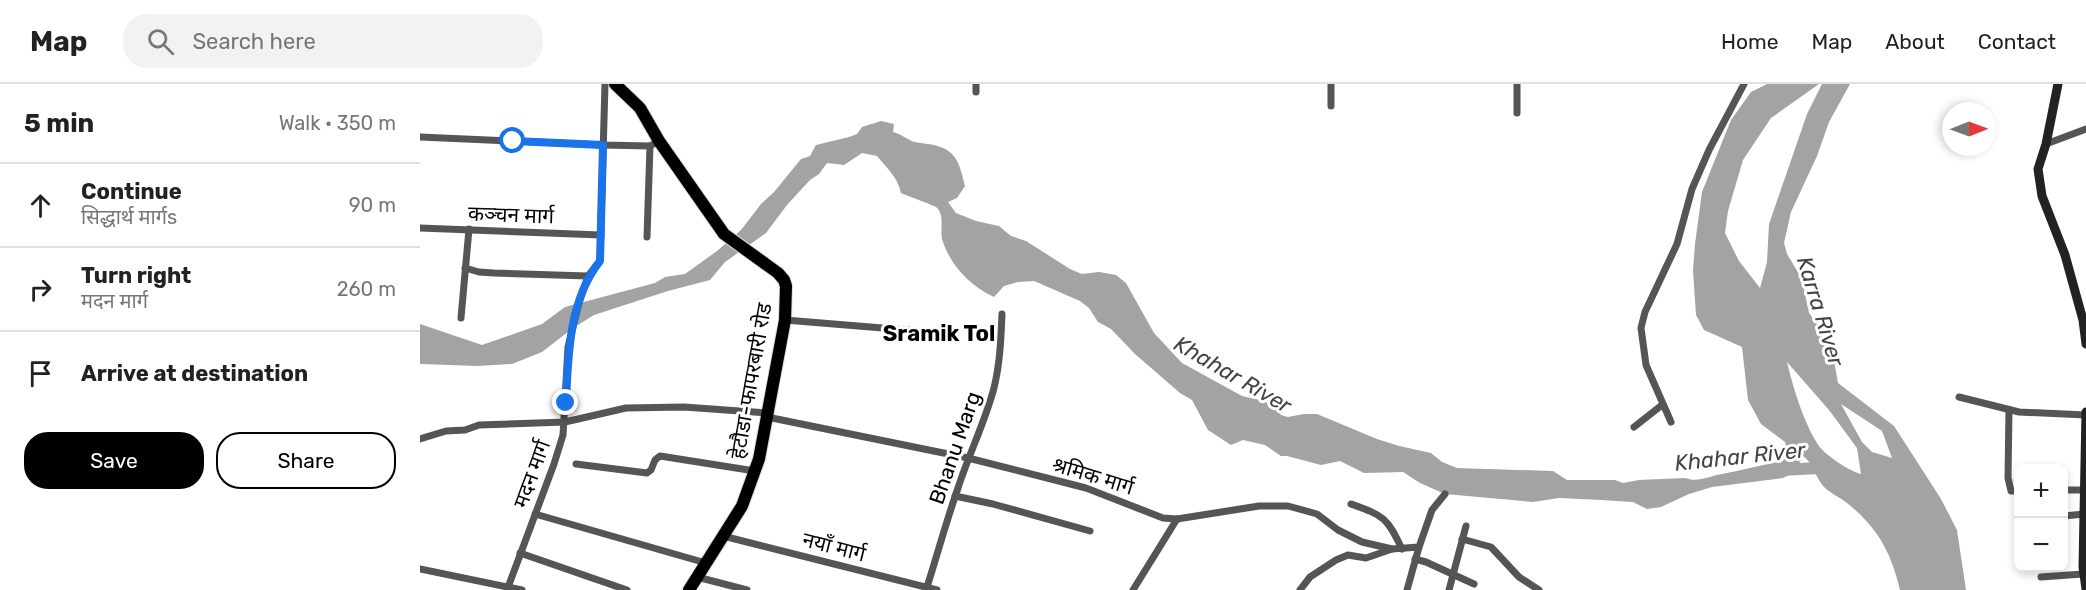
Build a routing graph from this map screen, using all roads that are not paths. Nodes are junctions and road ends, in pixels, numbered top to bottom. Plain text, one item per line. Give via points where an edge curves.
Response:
1 (605, 84) edge
2 (615, 84) edge
3 (1331, 84) edge
4 (1516, 84) edge
5 (1744, 84) edge
6 (2058, 84) edge
7 (1331, 106) dead end
8 (1517, 113) dead end
9 (2086, 129) edge
10 (420, 137) edge
11 (655, 144) junction
12 (2046, 144) junction
13 (603, 145) junction
14 (420, 228) edge
15 (469, 230) junction
16 (601, 235) junction
17 (647, 237) dead end
18 (465, 268) junction
19 (588, 276) junction
20 (1002, 314) dead end
21 (461, 318) dead end
22 (2084, 319) edge
23 (785, 320) junction
24 (919, 332) dead end
25 (2086, 344) edge
26 (1959, 397) dead end
27 (1662, 405) junction
28 (2008, 410) junction
29 (2086, 414) edge
30 (768, 415) junction
31 (565, 422) junction
32 (1671, 422) dead end
33 (1634, 427) dead end
34 (420, 439) edge
35 (968, 458) junction
36 (576, 464) dead end
37 (755, 471) junction
38 (2068, 490) edge
39 (2084, 490) junction
40 (2014, 491) edge
41 (1444, 494) dead end
42 (955, 496) junction
43 (1351, 504) dead end
44 (535, 514) junction
45 (2084, 514) junction
46 (2068, 516) edge
47 (1177, 519) junction
48 (1466, 526) dead end
49 (1090, 531) dead end
50 (723, 536) junction
51 (1462, 539) junction
52 (1419, 547) junction
53 (1392, 549) junction
54 (1402, 549) junction
55 (520, 553) junction
56 (1415, 559) junction
57 (706, 563) junction
58 (420, 569) edge
59 (1453, 574) junction
60 (2083, 574) junction
61 (697, 577) junction
62 (2041, 577) dead end
63 (1474, 584) dead end
64 (507, 588) edge
65 (927, 589) edge
66 (2086, 589) edge
67 (522, 590) edge
68 (627, 590) edge
69 (689, 590) edge
70 (747, 590) edge
71 (937, 590) edge
72 (1133, 590) edge
73 (1300, 590) edge
74 (1407, 590) edge
75 (1449, 590) edge
76 (1539, 590) edge

1 - 13 street, मदन मार्ग
2 - 11 highway, हेटौडा-फापरबारी रोड via 640,108
3 - 7 street
4 - 8 street
5 - 27 street via 1692,189 1677,244 1645,312 1641,328 1646,365
6 - 12 street
9 - 12 street
10 - 13 street
11 - 13 street
11 - 17 street
11 - 23 highway, हेटौडा-फापरबारी रोड via 724,234 784,280
12 - 22 street via 2038,169 2043,196
13 - 16 street, मदन मार्ग
14 - 15 street, कञ्चन मार्ग
15 - 16 street, कञ्चन मार्ग
15 - 18 street
16 - 19 street, मदन मार्ग via 600,261
18 - 19 street via 494,273
18 - 21 street
19 - 31 street, मदन मार्ग via 568,346
20 - 35 street, Bhanu Marg via 994,387
22 - 25 street
23 - 24 street
23 - 30 highway, हेटौडा-फापरबारी रोड
26 - 28 street
27 - 32 street
27 - 33 street
28 - 29 street
28 - 40 street via 2008,478 2010,491
29 - 39 street
30 - 31 street, श्रमिक मार्ग via 684,407 626,408
30 - 35 street, श्रमिक मार्ग
30 - 37 highway, हेटौडा-फापरबारी रोड
31 - 34 street, श्रमिक मार्ग via 479,425
31 - 44 street, मदन मार्ग
35 - 42 street, Bhanu Marg
35 - 47 street, श्रमिक मार्ग via 1086,488 1163,518
36 - 37 street via 647,473 660,456
37 - 50 highway, हेटौडा-फापरबारी रोड via 742,506
38 - 39 street
39 - 45 street
41 - 52 street via 1432,510
42 - 49 street
42 - 65 street, Bhanu Marg
43 - 54 street via 1378,514 1391,526
44 - 55 street, मदन मार्ग
44 - 57 street
45 - 46 street
45 - 60 street
47 - 53 street, श्रमिक मार्ग via 1260,506 1288,506 1317,514 1362,542
47 - 72 street
48 - 51 street
50 - 57 highway, हेटौडा-फापरबारी रोड
50 - 65 street, नयाँ मार्ग
51 - 59 street
51 - 76 street via 1491,547 1519,577
52 - 54 street, श्रमिक मार्ग
52 - 56 street
53 - 54 street, श्रमिक मार्ग
53 - 73 street via 1366,558 1348,555 1336,560 1310,577
55 - 64 street, मदन मार्ग
55 - 68 street
56 - 59 street
56 - 74 street
57 - 61 highway, हेटौडा-फापरबारी रोड
58 - 64 street
59 - 63 street
59 - 75 street
60 - 62 street
60 - 66 street
61 - 69 highway, हेटौडा-फापरबारी रोड
61 - 70 street
64 - 67 street
65 - 71 street, नयाँ मार्ग

